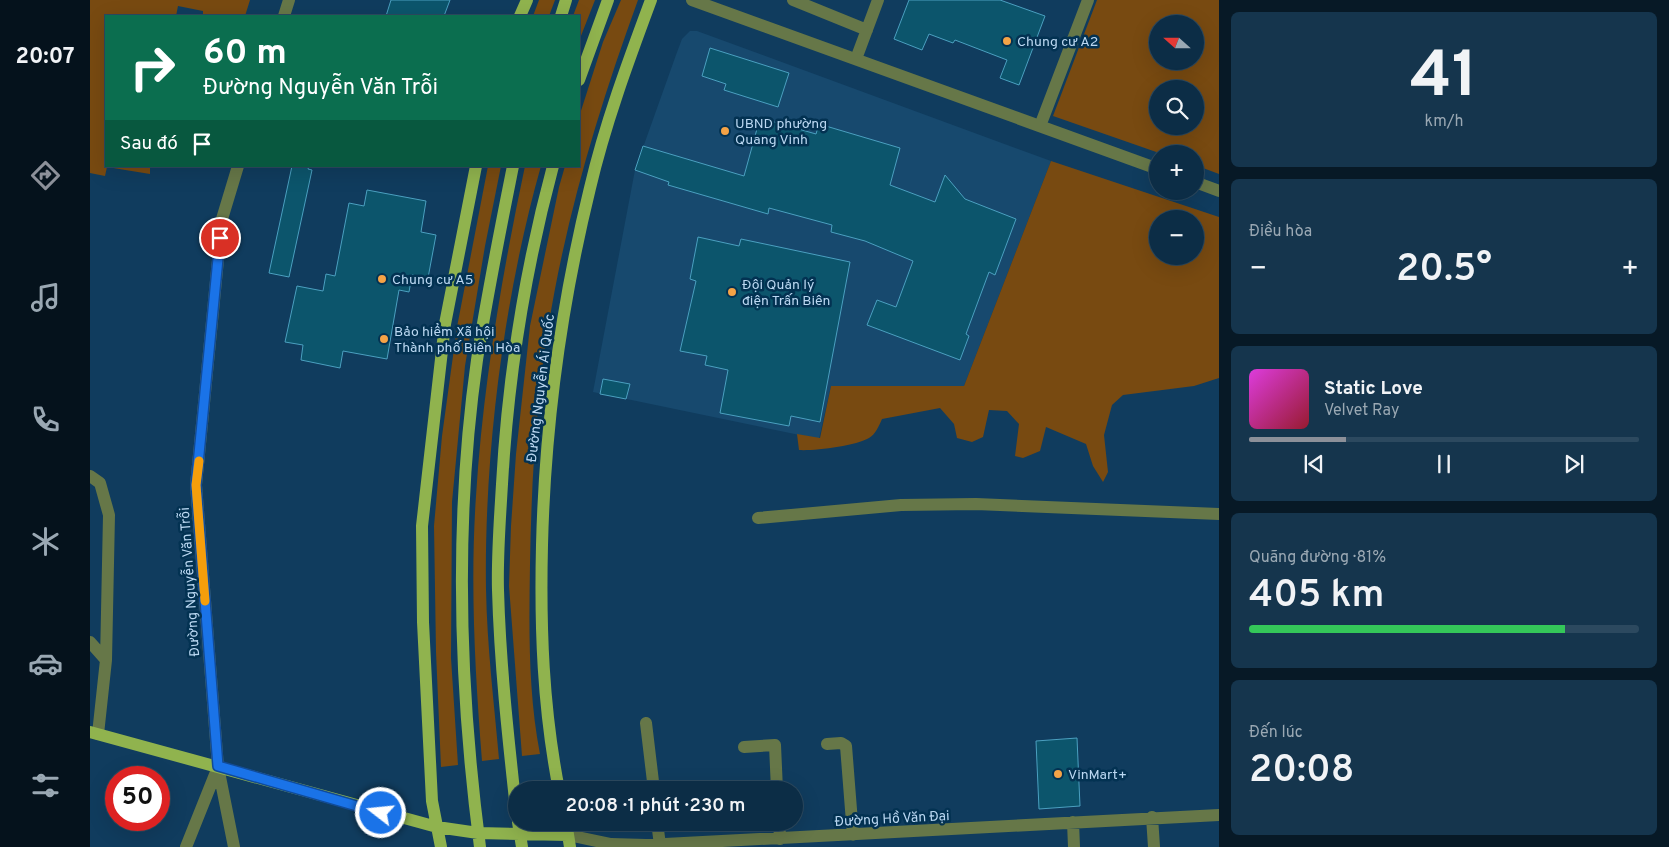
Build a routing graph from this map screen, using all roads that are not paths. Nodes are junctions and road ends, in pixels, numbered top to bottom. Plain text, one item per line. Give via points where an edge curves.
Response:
1 (289, 0) edge
2 (527, 0) edge
3 (566, 0) edge
4 (608, 0) edge
5 (651, 0) edge
6 (692, 0) edge
7 (793, 0) edge
8 (878, 0) edge
9 (1088, 0) edge
10 (284, 15) edge
11 (520, 15) edge
12 (561, 15) edge
13 (867, 30) junction
14 (856, 59) junction
15 (580, 77) edge
16 (1040, 126) junction
17 (1149, 166) edge
18 (238, 167) edge
19 (476, 167) edge
20 (513, 167) edge
21 (553, 167) edge
22 (1204, 185) edge
23 (1219, 191) edge
24 (90, 476) edge
25 (1219, 514) edge
26 (758, 518) dead end
27 (90, 642) edge
28 (106, 660) junction
29 (646, 723) dead end
30 (94, 733) edge
31 (827, 744) dead end
32 (744, 747) dead end
33 (218, 766) junction
34 (513, 781) edge
35 (557, 781) edge
36 (653, 781) edge
37 (777, 781) edge
38 (1219, 815) edge
39 (1152, 817) junction
40 (1073, 822) junction
41 (436, 827) junction
42 (508, 829) edge
43 (519, 831) edge
44 (539, 831) edge
45 (658, 831) edge
46 (780, 831) edge
47 (478, 833) junction
48 (568, 835) edge
49 (853, 835) junction
50 (780, 839) junction
51 (660, 844) junction
52 (186, 847) edge
53 (234, 847) edge
54 (441, 847) edge
55 (480, 847) edge
56 (522, 847) edge
57 (1074, 847) edge
58 (1154, 847) edge

1 - 10 street
2 - 11 main road
3 - 12 main road
4 - 15 main road
5 - 35 main road, Đường Nguyễn Ái Quốc via 610,118 590,188 564,309 551,400 543,494 541,655 549,739
6 - 14 street
7 - 13 street
8 - 13 street
9 - 16 street
13 - 14 street
14 - 16 street
16 - 17 street
18 - 33 street, Đường Nguyễn Văn Trỗi via 222,219 196,485
19 - 41 main road via 445,324 422,526 427,723
20 - 47 main road via 477,361 464,500 462,659
21 - 34 main road, Đường Nguyễn Ái Quốc via 518,324 504,452 498,589
22 - 23 street
24 - 28 street via 100,483 109,515
25 - 26 street via 901,504
27 - 28 street
28 - 30 street
29 - 36 street
30 - 33 main road
31 - 49 street via 846,746
32 - 37 street via 775,745
33 - 41 main road
33 - 52 street
33 - 53 street, Đường Nguyễn Văn Trỗi
38 - 39 street, Đường Hồ Văn Đại
39 - 40 street, Đường Hồ Văn Đại
39 - 58 street
40 - 49 street, Đường Hồ Văn Đại
40 - 57 street
41 - 47 main road
41 - 54 main road
42 - 47 main road
43 - 56 main road
44 - 48 main road
45 - 51 street
46 - 50 street
47 - 55 main road
48 - 51 street, Đường Hồ Văn Đại via 611,844
49 - 50 street, Đường Hồ Văn Đại
50 - 51 street, Đường Hồ Văn Đại

